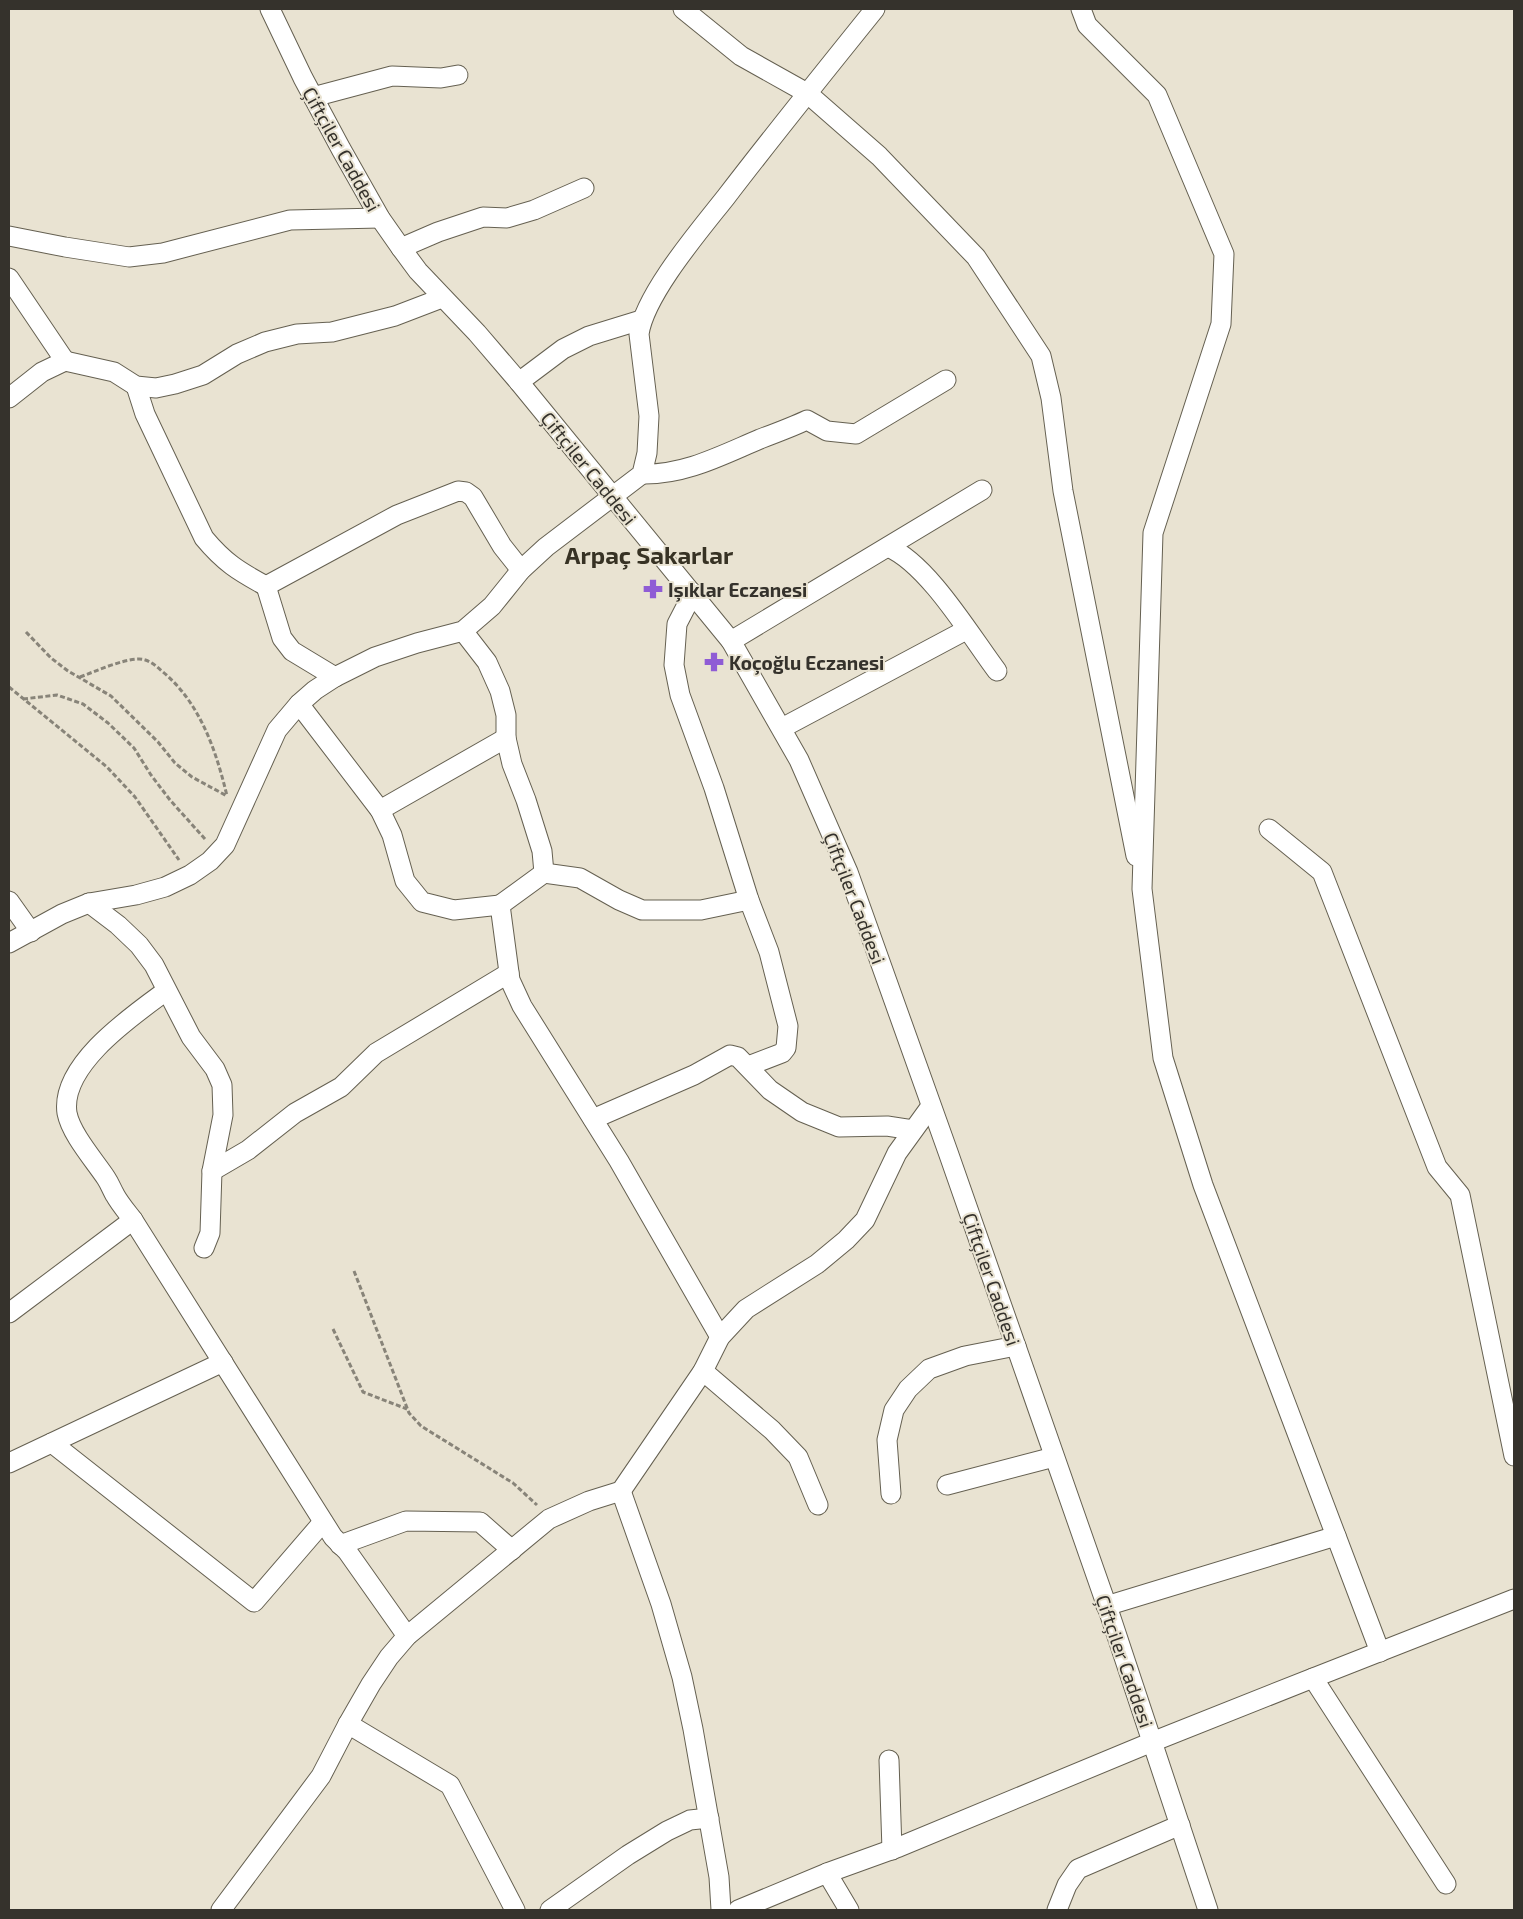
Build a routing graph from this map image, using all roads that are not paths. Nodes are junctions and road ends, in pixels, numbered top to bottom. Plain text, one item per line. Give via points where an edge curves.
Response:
1 (270, 9) edge
2 (683, 9) edge
3 (875, 9) edge
4 (1082, 9) edge
5 (458, 75) dead end
6 (807, 93) junction
7 (313, 97) junction
8 (584, 188) dead end
9 (380, 218) junction
10 (9, 236) edge
11 (402, 248) junction
12 (9, 278) edge
13 (442, 298) junction
14 (641, 320) junction
15 (65, 360) junction
16 (946, 380) dead end
17 (519, 382) junction
18 (136, 386) junction
19 (9, 398) edge
20 (642, 474) junction
21 (982, 490) dead end
22 (611, 496) junction
23 (888, 546) junction
24 (521, 570) junction
25 (266, 586) junction
26 (693, 593) junction
27 (966, 630) junction
28 (463, 631) junction
29 (731, 641) junction
30 (997, 671) dead end
31 (335, 677) junction
32 (299, 704) junction
33 (782, 728) junction
34 (506, 738) junction
35 (380, 810) junction
36 (1269, 829) dead end
37 (544, 874) junction
38 (1142, 889) junction
39 (749, 900) junction
40 (9, 901) edge
41 (89, 903) junction
42 (500, 905) junction
43 (30, 932) junction
44 (9, 944) edge
45 (509, 973) junction
46 (166, 991) junction
47 (748, 1066) junction
48 (931, 1106) junction
49 (593, 1119) junction
50 (913, 1130) junction
51 (212, 1170) junction
52 (133, 1220) junction
53 (204, 1248) dead end
54 (9, 1313) edge
55 (720, 1337) junction
56 (1016, 1346) junction
57 (223, 1362) junction
58 (703, 1371) junction
59 (52, 1443) junction
60 (1514, 1456) edge
61 (1054, 1457) junction
62 (9, 1463) edge
63 (947, 1485) dead end
64 (621, 1491) junction
65 (891, 1494) dead end
66 (818, 1505) dead end
67 (323, 1522) junction
68 (1336, 1536) junction
69 (340, 1545) junction
70 (512, 1550) junction
71 (1514, 1599) edge
72 (1106, 1606) junction
73 (407, 1636) junction
74 (1380, 1652) junction
75 (1313, 1678) junction
76 (348, 1724) junction
77 (1152, 1742) junction
78 (889, 1760) dead end
79 (709, 1818) junction
80 (1180, 1825) junction
81 (892, 1850) junction
82 (827, 1873) junction
83 (1446, 1884) dead end
84 (221, 1910) edge
85 (515, 1910) edge
86 (550, 1910) edge
87 (721, 1910) edge
88 (738, 1910) edge
89 (849, 1910) edge
90 (1057, 1910) edge
91 (1208, 1910) edge

1 - 7 street, Çiftçiler Caddesi
2 - 6 street via 741,56
3 - 6 street
4 - 38 street via 1087,25 1157,95 1224,254 1221,324 1152,533
5 - 7 street via 441,78 392,76
6 - 14 street via 706,223 663,282
6 - 38 street via 878,156 976,257 1041,356 1051,398 1063,491
7 - 9 street, Çiftçiler Caddesi
8 - 11 street via 534,210 507,218 483,217
9 - 10 street via 290,220 164,253 129,257
9 - 11 street, Çiftçiler Caddesi
11 - 13 street, Çiftçiler Caddesi
12 - 15 street
13 - 17 street, Çiftçiler Caddesi
13 - 18 street via 395,316 332,332 297,334 265,342 237,354 203,375 175,384 156,388
14 - 17 street via 589,336 563,349
14 - 20 street via 639,334 649,416
15 - 18 street via 114,372
15 - 19 street via 42,372
16 - 20 street via 856,434 827,431 807,420 695,466 660,475
17 - 22 street, Çiftçiler Caddesi
18 - 25 street via 145,414 204,538 236,570
20 - 22 street
21 - 23 street
22 - 24 street
22 - 26 street, Çiftçiler Caddesi
23 - 27 street via 933,583
23 - 29 street
24 - 25 street via 502,546 473,497 458,491 397,515
24 - 28 street via 492,606
25 - 31 street via 282,638 292,651
26 - 29 street, Çiftçiler Caddesi
26 - 39 street via 677,624 674,664 680,695 714,788
27 - 30 street
27 - 33 street
28 - 31 street via 375,657
28 - 34 street via 487,662 500,691 506,715
29 - 33 street, Çiftçiler Caddesi
31 - 32 street
32 - 35 street
32 - 41 street via 277,730 225,845 210,861 190,875 165,886 136,896
33 - 48 street, Çiftçiler Caddesi via 848,872
34 - 35 street
34 - 37 street via 542,851
35 - 42 street via 392,835 405,881 422,902 454,910
36 - 60 street via 1322,872 1438,1167 1460,1195
37 - 39 street via 580,878 642,910 701,910
37 - 42 street
38 - 68 street via 1163,1058 1203,1185
39 - 47 street via 769,952 788,1026 786,1048 782,1053
40 - 43 street
41 - 43 street
41 - 46 street via 139,945 154,965
42 - 45 street
43 - 44 street
45 - 49 street via 532,1025
45 - 51 street via 376,1053 341,1087 295,1113 248,1150
46 - 51 street via 191,1037 215,1068 222,1085 222,1116
46 - 52 street via 96,1048 73,1081 67,1096 71,1126
47 - 49 street via 730,1055 694,1075
47 - 50 street via 770,1090 802,1112 838,1127 887,1126
48 - 50 street
48 - 56 street, Çiftçiler Caddesi
49 - 55 street
50 - 55 street via 896,1153 865,1220 817,1264 746,1309
51 - 53 street via 212,1218
52 - 54 street
52 - 57 street
55 - 58 street
56 - 61 street, Çiftçiler Caddesi
56 - 65 street via 965,1356 929,1369 908,1388 894,1410 887,1440
57 - 59 street
57 - 67 street
58 - 64 street
58 - 66 street via 772,1430 798,1457
59 - 62 street
59 - 67 street via 254,1602
61 - 63 street
61 - 72 street, Çiftçiler Caddesi
64 - 70 street via 549,1519
64 - 79 street via 661,1604 682,1677
67 - 69 street
68 - 72 street
68 - 74 street
69 - 70 street via 406,1521 480,1522
69 - 73 street
70 - 73 street
71 - 74 street
72 - 77 street, Çiftçiler Caddesi
73 - 76 street via 389,1657
74 - 75 street
75 - 77 street
75 - 83 street
76 - 84 street via 321,1776
76 - 85 street via 450,1785
77 - 80 street, Çiftçiler Caddesi
77 - 81 street
78 - 81 street
79 - 86 street via 690,1820 668,1831
79 - 87 street
80 - 90 street via 1078,1869
80 - 91 street, Çiftçiler Caddesi
81 - 82 street
82 - 88 street
82 - 89 street

